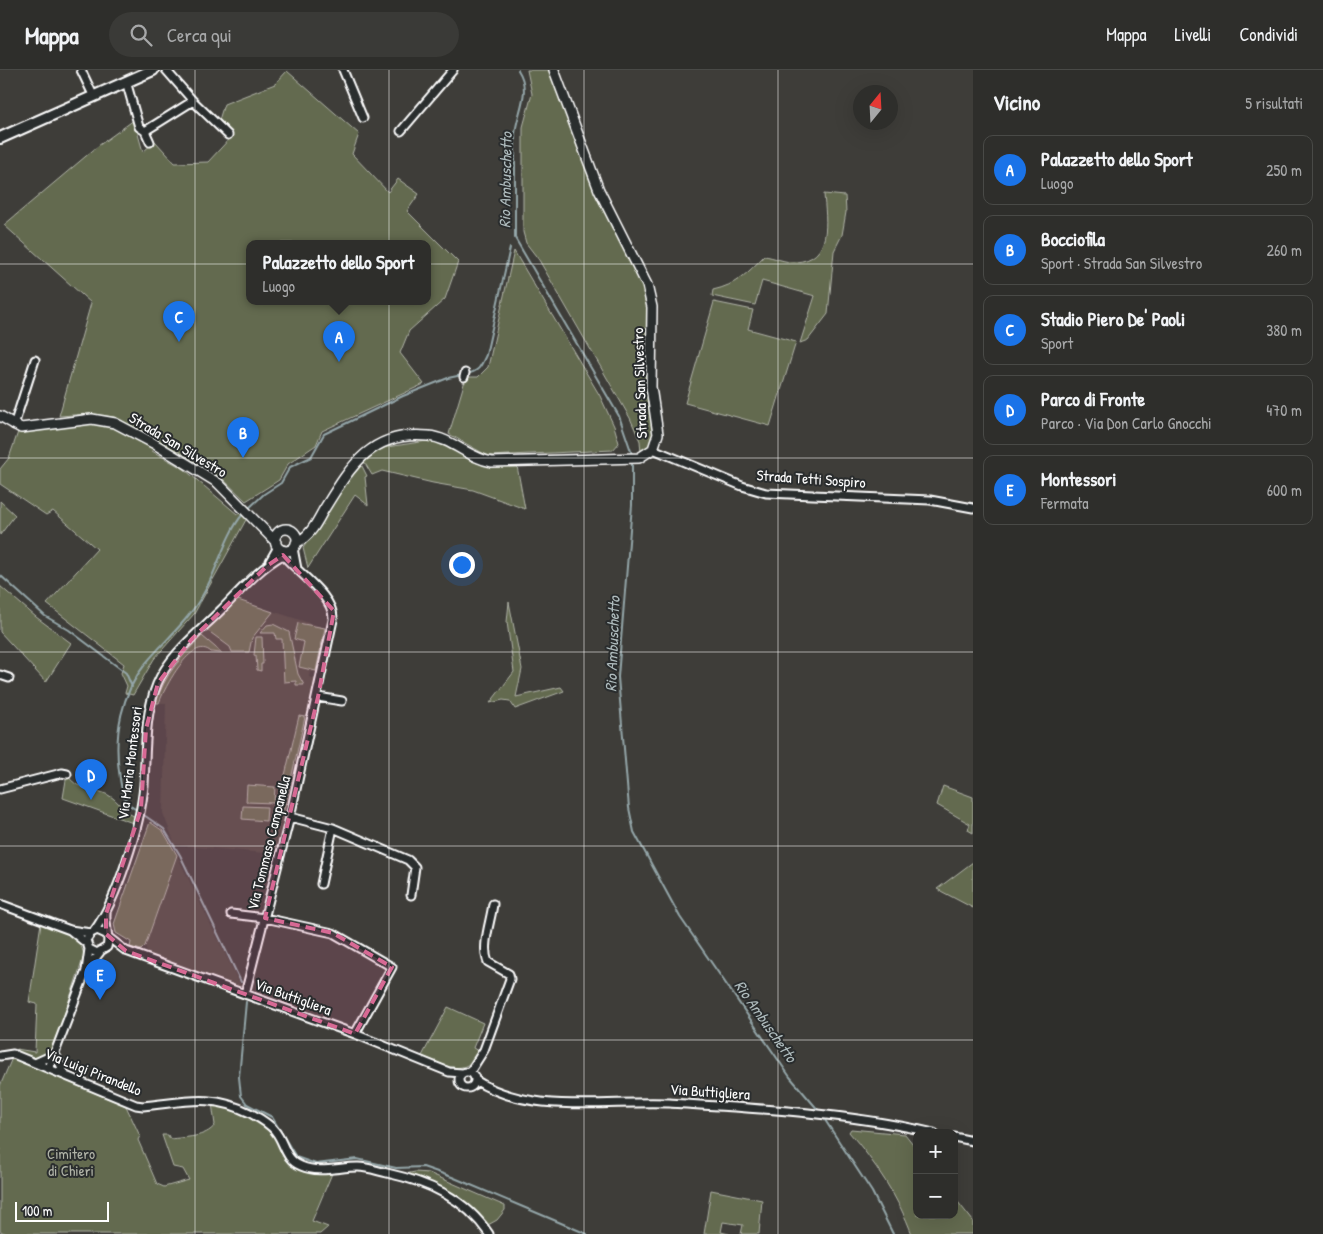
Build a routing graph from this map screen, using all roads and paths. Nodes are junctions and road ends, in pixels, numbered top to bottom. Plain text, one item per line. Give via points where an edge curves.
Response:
1 (81, 70) edge
2 (152, 70) edge
3 (166, 70) edge
4 (343, 70) edge
5 (453, 70) edge
6 (554, 70) edge
7 (126, 82) junction
8 (93, 95) junction
9 (193, 101) junction
10 (363, 118) dead end
11 (145, 131) junction
12 (401, 131) dead end
13 (228, 135) dead end
14 (0, 138) edge
15 (150, 142) dead end
16 (35, 360) dead end
17 (0, 416) edge
18 (14, 425) junction
19 (654, 449) junction
20 (973, 508) edge
21 (256, 521) junction
22 (317, 522) junction
23 (282, 530) junction
24 (291, 531) junction
25 (285, 548) junction
26 (297, 569) junction
27 (0, 675) edge
28 (9, 678) dead end
29 (318, 697) junction
30 (342, 701) dead end
31 (67, 774) dead end
32 (0, 789) edge
33 (290, 817) junction
34 (333, 828) junction
35 (321, 884) dead end
36 (411, 895) dead end
37 (0, 904) edge
38 (494, 904) dead end
39 (106, 914) junction
40 (231, 914) dead end
41 (265, 918) junction
42 (70, 930) junction
43 (93, 932) junction
44 (106, 935) junction
45 (88, 946) junction
46 (102, 951) junction
47 (126, 951) junction
48 (86, 971) junction
49 (245, 994) junction
50 (355, 1034) junction
51 (55, 1054) junction
52 (0, 1056) edge
53 (35, 1063) junction
54 (49, 1068) junction
55 (470, 1072) junction
56 (67, 1076) junction
57 (460, 1077) junction
58 (474, 1083) junction
59 (913, 1129) edge
60 (958, 1138) edge
61 (973, 1141) edge
62 (489, 1234) edge

1 - 8 street
2 - 7 main road
3 - 9 street
4 - 10 street
5 - 12 street
6 - 19 street, Strada San Silvestro via 599,190 647,285 652,307 651,387 658,434
7 - 8 main road
7 - 11 street via 139,127
8 - 14 main road
9 - 11 street
9 - 13 street
11 - 15 street
16 - 18 street
17 - 18 street
18 - 21 street, Strada San Silvestro via 21,428 72,420 107,420 185,461 218,483
19 - 20 street, Strada Tetti Sospiro via 766,493 930,500
19 - 22 street, Strada San Silvestro via 639,458 492,462 478,458 443,438 404,437 378,445 358,458
21 - 23 street, Strada San Silvestro via 268,528
21 - 25 street, Strada San Silvestro
22 - 24 street via 301,532
22 - 25 street, Strada San Silvestro via 304,538
23 - 24 street, Strada San Silvestro
23 - 25 street via 276,535
24 - 25 street via 296,536
25 - 26 street
25 - 26 street, Via Tommaso Campanella
25 - 39 street, Via Maria Montessori via 190,640 158,683 146,729 141,810
26 - 29 street, Via Tommaso Campanella via 334,611
27 - 28 street
29 - 30 street
29 - 33 street, Via Tommaso Campanella
31 - 32 street
33 - 34 street
33 - 41 street, Via Tommaso Campanella
34 - 35 street
34 - 36 street via 408,860 415,867
37 - 42 street
38 - 55 street via 487,958 488,962 509,974 510,979 484,1050
39 - 43 street, Via Maria Montessori
39 - 44 street, Via Maria Montessori
40 - 41 street
41 - 49 street, Via Tommaso Campanella
41 - 50 street via 333,933 392,967
42 - 43 street
42 - 45 street
43 - 44 street
43 - 45 street, Via Maria Montessori
44 - 46 street, Via Maria Montessori via 108,944
44 - 47 street, Via Buttigliera
45 - 46 street, Via Buttigliera
45 - 48 street
46 - 47 street, Via Buttigliera
46 - 48 street
47 - 49 street, Via Buttigliera
48 - 51 street
49 - 50 street, Via Buttigliera
50 - 57 street, Via Buttigliera
51 - 53 street
51 - 54 street
51 - 56 street
52 - 53 street, Via Luigi Pirandello via 13,1054
53 - 54 street, Via Luigi Pirandello
54 - 56 street, Via Luigi Pirandello
55 - 57 street
55 - 58 street
56 - 62 street, Via Luigi Pirandello via 136,1105 208,1099 238,1107 276,1131 293,1162 314,1170 360,1167 418,1181 457,1201
57 - 58 street via 464,1087
58 - 59 street, Via Buttigliera via 515,1096 554,1102 639,1102 782,1112
60 - 61 street

